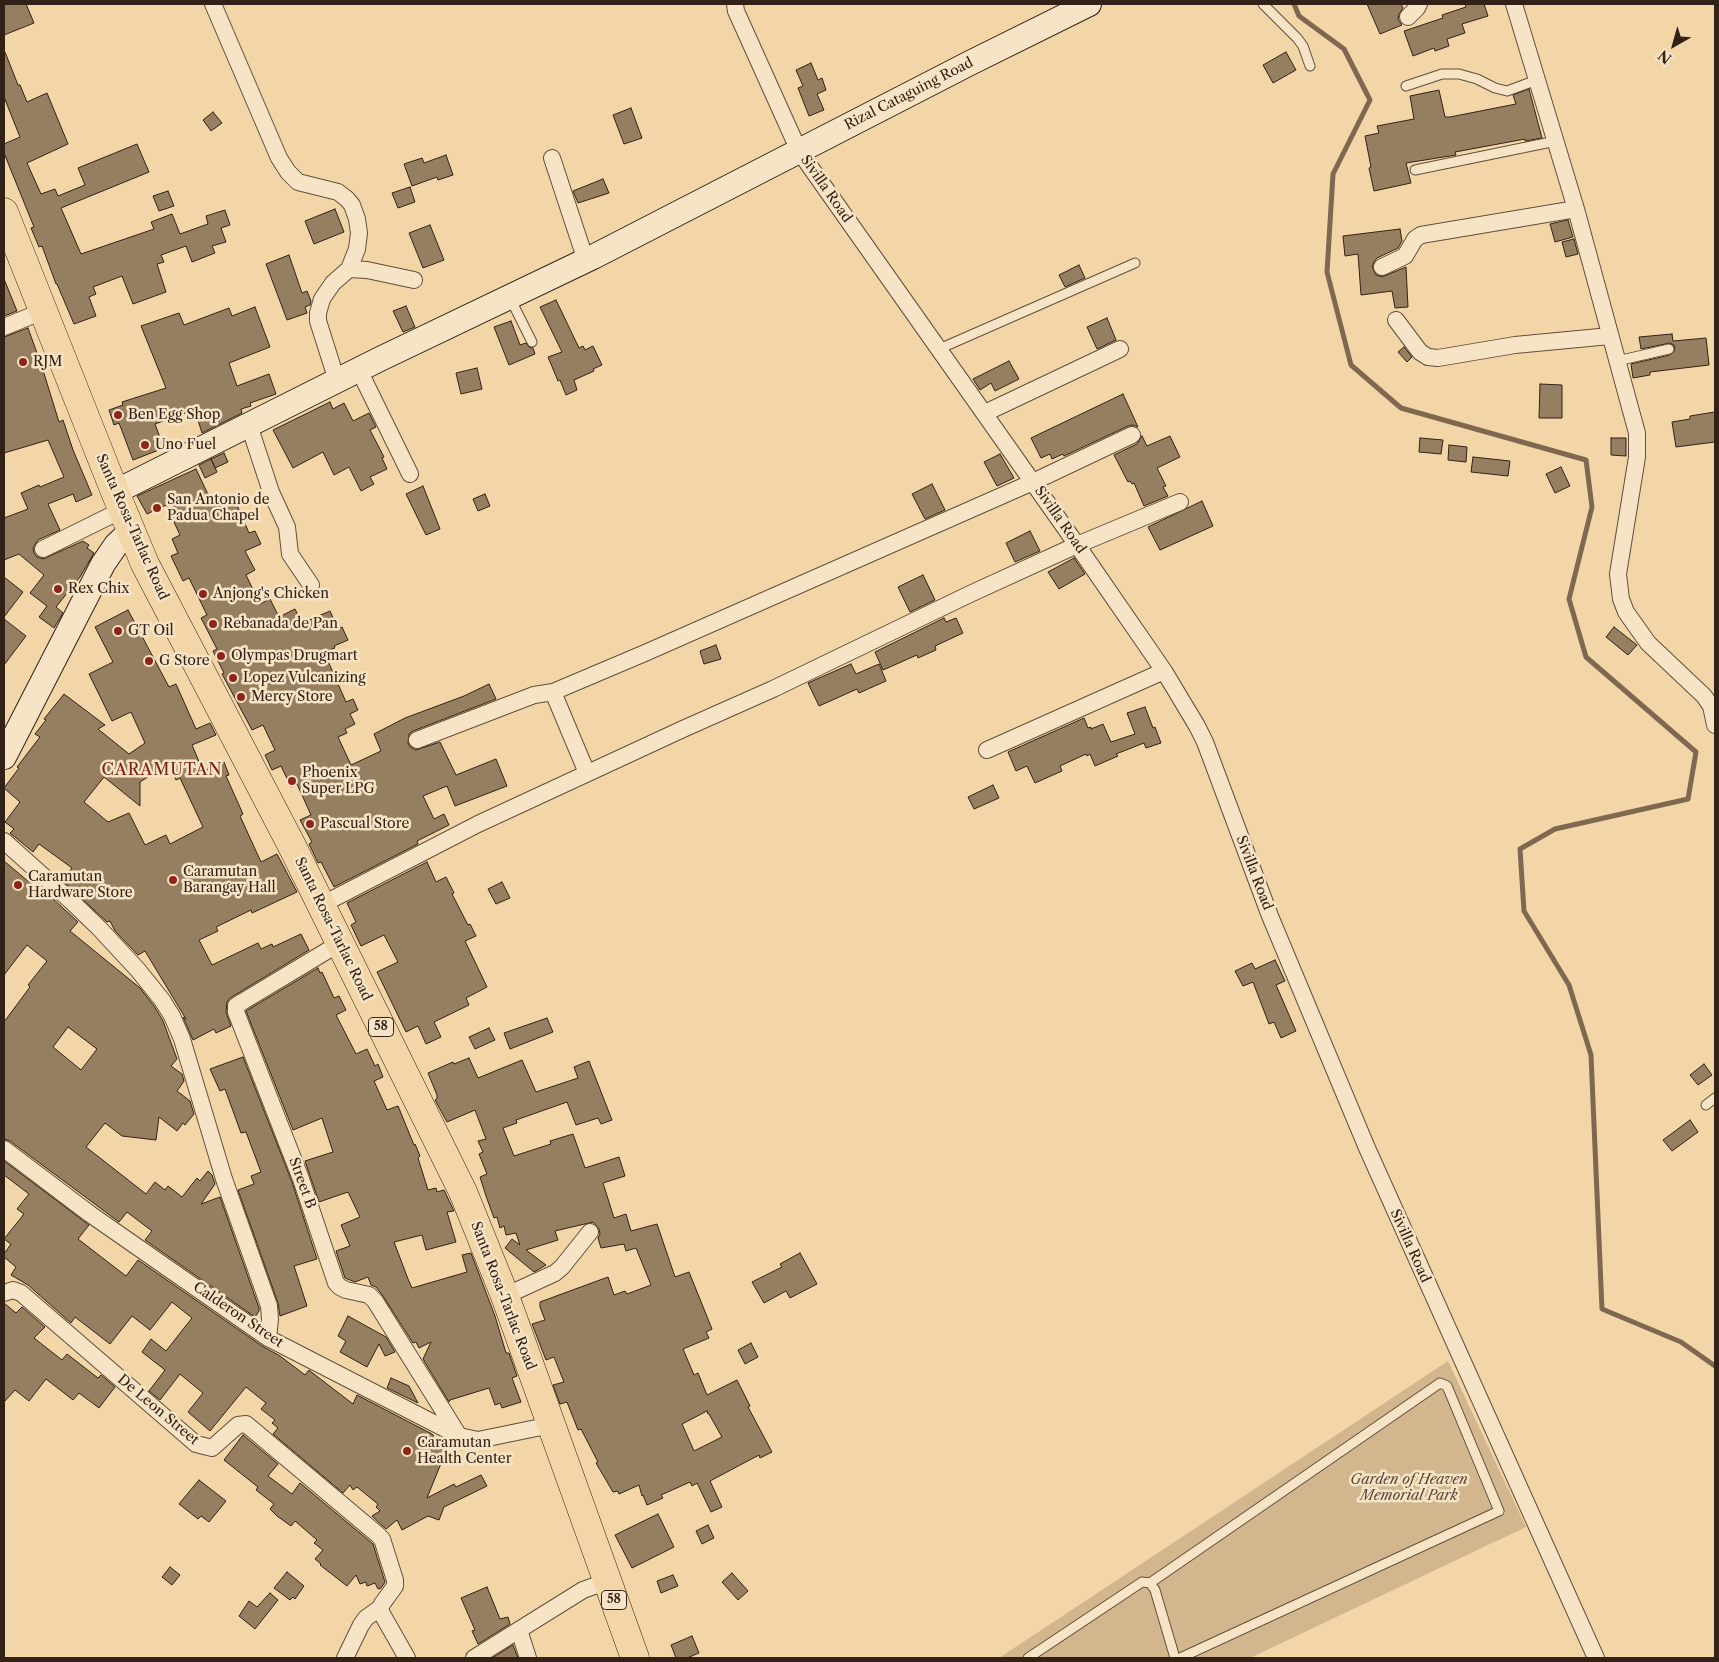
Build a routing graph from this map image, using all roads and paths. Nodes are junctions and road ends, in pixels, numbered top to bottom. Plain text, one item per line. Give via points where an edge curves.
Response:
1 (213, 4) edge
2 (735, 4) edge
3 (1089, 4) edge
4 (1263, 4) edge
5 (1419, 4) edge
6 (1514, 4) edge
7 (1408, 17) dead end
8 (1310, 66) dead end
9 (1537, 80) junction
10 (1406, 86) dead end
11 (1556, 141) junction
12 (799, 151) junction
13 (552, 158) dead end
14 (1415, 170) dead end
15 (1576, 209) junction
16 (4, 212) edge
17 (12, 254) edge
18 (586, 261) junction
19 (1135, 263) dead end
20 (1382, 267) dead end
21 (350, 268) junction
22 (414, 280) dead end
23 (510, 298) junction
24 (43, 311) junction
25 (1396, 320) dead end
26 (4, 327) edge
27 (1610, 336) junction
28 (532, 342) dead end
29 (939, 349) junction
30 (1120, 349) dead end
31 (1669, 349) dead end
32 (1617, 361) junction
33 (359, 370) junction
34 (337, 381) junction
35 (985, 412) junction
36 (249, 425) junction
37 (1132, 435) dead end
38 (410, 474) dead end
39 (1033, 482) junction
40 (1180, 502) dead end
41 (122, 511) junction
42 (1077, 545) junction
43 (43, 550) dead end
44 (311, 585) dead end
45 (1164, 671) junction
46 (552, 692) junction
47 (1715, 725) edge
48 (417, 740) dead end
49 (987, 750) dead end
50 (4, 757) edge
51 (587, 773) junction
52 (4, 842) edge
53 (321, 905) junction
54 (340, 944) junction
55 (1715, 1098) edge
56 (1706, 1105) dead end
57 (4, 1150) edge
58 (590, 1232) dead end
59 (4, 1293) edge
60 (504, 1296) junction
61 (268, 1338) junction
62 (551, 1425) junction
63 (459, 1436) junction
64 (608, 1581) junction
65 (1150, 1583) junction
66 (380, 1608) junction
67 (519, 1630) junction
68 (345, 1658) edge
69 (407, 1658) edge
70 (474, 1658) edge
71 (528, 1658) edge
72 (635, 1658) edge
73 (1028, 1658) edge
74 (1175, 1658) edge
75 (1180, 1658) edge
76 (1596, 1658) edge

1 - 21 street via 279,158 288,172 298,182 338,192 352,205 359,233
2 - 12 street, Sivilla Road
3 - 12 street, Rizal Cataguing Road
4 - 8 lane via 1297,38
5 - 7 street
6 - 9 street
9 - 10 lane via 1507,91 1459,74 1442,74
9 - 11 street
11 - 14 lane
11 - 15 street
12 - 18 street, Rizal Cataguing Road
12 - 29 street, Sivilla Road
13 - 18 street
15 - 20 street via 1421,235 1415,239 1406,256
15 - 27 street
16 - 17 highway, Santa Rosa-Tarlac Road / 58
17 - 24 highway, Santa Rosa-Tarlac Road / 58
18 - 23 street, Rizal Cataguing Road
19 - 29 lane
21 - 22 street
21 - 34 street via 322,299 318,313
23 - 28 lane
23 - 33 street, Rizal Cataguing Road
24 - 26 street
24 - 41 highway, Santa Rosa-Tarlac Road / 58
25 - 27 street via 1420,352 1438,358 1521,344
27 - 32 street
29 - 35 street, Sivilla Road
30 - 35 street
31 - 32 lane
32 - 47 street via 1638,445 1618,574 1621,599 1648,644 1704,696
33 - 34 street, Rizal Cataguing Road
33 - 38 street
34 - 36 street, Rizal Cataguing Road
35 - 39 street, Sivilla Road
36 - 41 street, Rizal Cataguing Road
36 - 44 street via 271,492 287,527 290,554
37 - 39 street
39 - 42 street, Sivilla Road
39 - 46 street
40 - 42 street
41 - 43 street
41 - 50 street via 116,545 103,564
41 - 53 highway, Santa Rosa-Tarlac Road / 58 via 145,564
42 - 45 street, Sivilla Road
42 - 51 street
45 - 49 street
45 - 76 street, Sivilla Road via 1205,742 1273,924 1367,1148
46 - 48 street via 534,695
46 - 51 street
51 - 53 street via 478,824
52 - 61 street via 99,928 138,970 172,1016 182,1039 224,1179 270,1306
53 - 54 highway, Santa Rosa-Tarlac Road / 58
54 - 60 highway, Santa Rosa-Tarlac Road / 58 via 463,1192
54 - 63 street, Street B via 242,1002 236,1006 236,1012 284,1132 336,1283 346,1290 369,1295 375,1301
55 - 56 lane
57 - 61 street, Calderon Street
58 - 60 street via 555,1273
59 - 66 street, De Leon Street via 13,1290 21,1293 196,1444 212,1448 238,1426 246,1424 382,1539 396,1580
60 - 62 highway, Santa Rosa-Tarlac Road / 58
61 - 63 street, Calderon Street
62 - 63 street, Calderon Street via 478,1440
62 - 64 highway, Santa Rosa-Tarlac Road / 58
64 - 67 street via 583,1590
64 - 72 highway, Santa Rosa-Tarlac Road / 58
65 - 73 lane via 1142,1582
65 - 74 lane via 1155,1590
65 - 75 lane via 1440,1383 1447,1386 1499,1511
66 - 68 street via 366,1618
66 - 69 street
67 - 70 street
67 - 71 street

